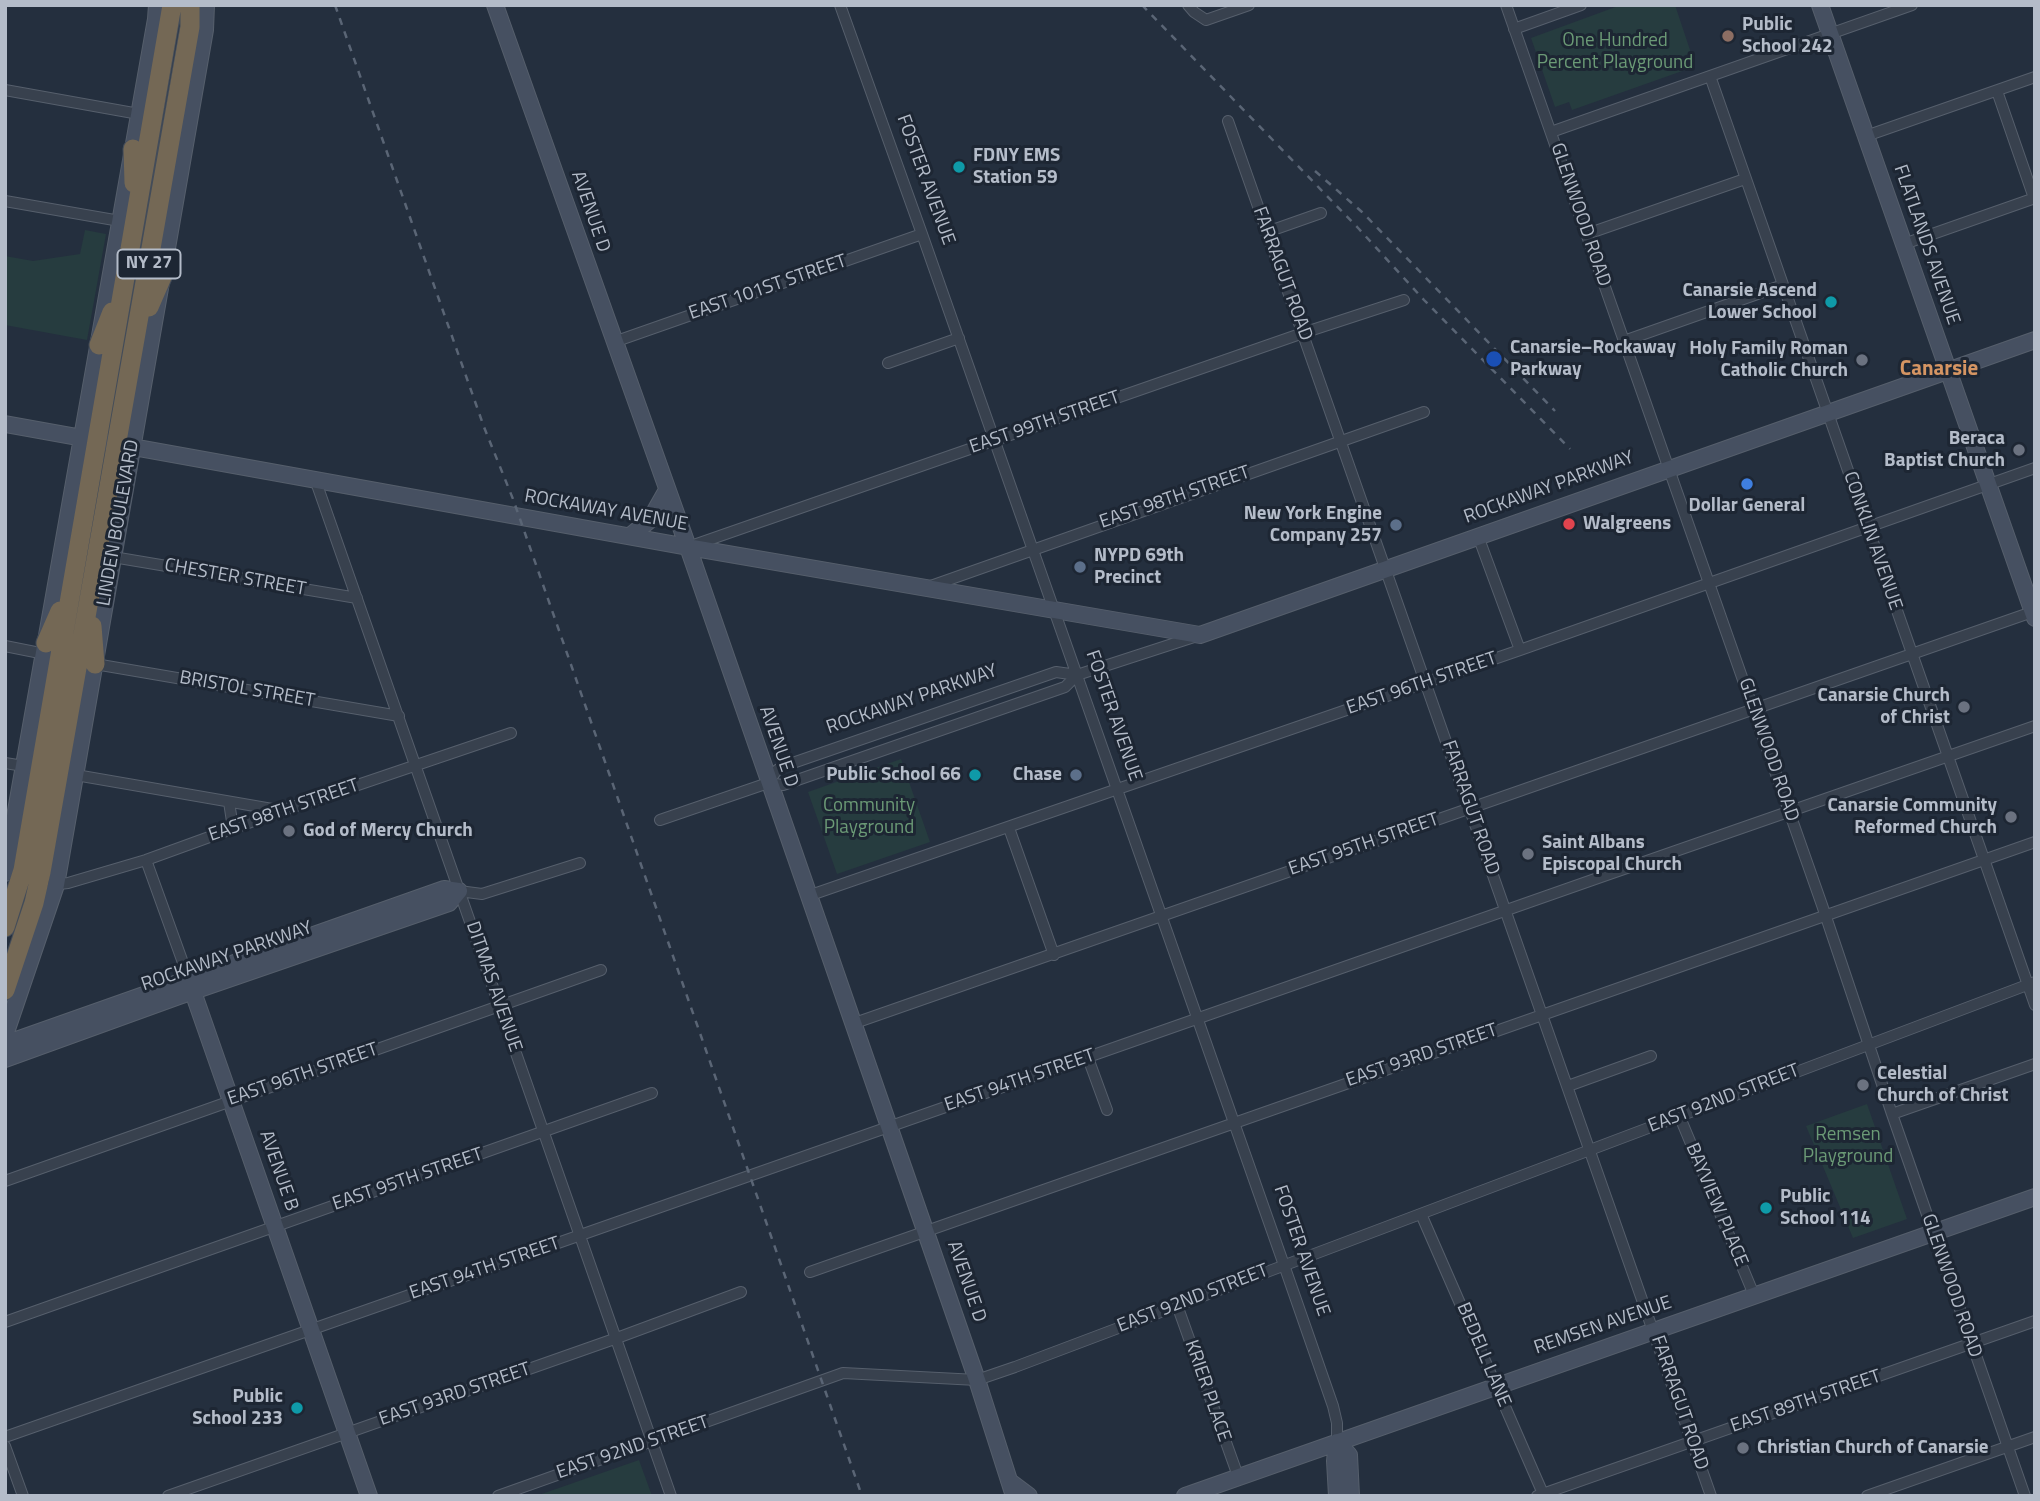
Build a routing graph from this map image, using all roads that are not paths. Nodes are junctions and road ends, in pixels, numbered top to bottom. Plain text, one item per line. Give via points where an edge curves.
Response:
1 (157, 5) edge
2 (172, 5) edge
3 (495, 5) edge
4 (840, 5) edge
5 (1188, 5) edge
6 (1249, 5) edge
7 (1506, 5) edge
8 (1581, 5) edge
9 (1820, 5) edge
10 (1912, 5) edge
11 (199, 6) edge
12 (1514, 29) junction
13 (1830, 35) junction
14 (1710, 76) junction
15 (2035, 77) edge
16 (5, 90) edge
17 (1997, 91) junction
18 (139, 114) junction
19 (1228, 121) dead end
20 (1551, 132) junction
21 (1866, 136) junction
22 (133, 149) joint
23 (1745, 179) junction
24 (2034, 198) edge
25 (5, 201) edge
26 (1321, 213) dead end
27 (127, 226) junction
28 (1267, 232) junction
29 (922, 234) junction
30 (1587, 234) junction
31 (1903, 244) junction
32 (127, 271) junction
33 (162, 277) junction
34 (1783, 285) junction
35 (1404, 300) dead end
36 (1303, 332) junction
37 (959, 338) junction
38 (2035, 340) edge
39 (1625, 341) junction
40 (614, 342) junction
41 (135, 344) junction
42 (99, 345) junction
43 (888, 363) dead end
44 (1948, 370) junction
45 (1424, 412) dead end
46 (1827, 412) junction
47 (5, 424) edge
48 (90, 439) junction
49 (995, 440) junction
50 (1341, 440) junction
51 (125, 445) junction
52 (1669, 468) junction
53 (2035, 468) edge
54 (315, 479) junction
55 (1988, 485) junction
56 (667, 490) junction
57 (1868, 527) junction
58 (630, 536) junction
59 (1478, 536) junction
60 (688, 547) junction
61 (1032, 548) junction
62 (113, 557) junction
63 (1386, 568) junction
64 (1709, 583) junction
65 (72, 584) junction
66 (928, 587) junction
67 (357, 598) junction
68 (90, 600) junction
69 (1054, 609) junction
70 (2034, 613) edge
71 (1200, 635) junction
72 (5, 646) edge
73 (40, 648) junction
74 (1520, 650) junction
75 (1912, 654) junction
76 (94, 664) junction
77 (1077, 675) junction
78 (1426, 682) junction
79 (1754, 709) junction
80 (399, 716) junction
81 (2035, 726) edge
82 (511, 733) dead end
83 (1948, 757) junction
84 (5, 763) edge
85 (415, 765) junction
86 (49, 771) junction
87 (768, 783) junction
88 (1117, 790) junction
89 (229, 802) junction
90 (1470, 808) junction
91 (281, 811) junction
92 (1790, 812) junction
93 (660, 820) dead end
94 (233, 828) junction
95 (1009, 828) junction
96 (2035, 842) edge
97 (146, 860) junction
98 (1984, 860) junction
99 (580, 863) dead end
100 (25, 881) edge
101 (459, 891) junction
102 (808, 896) junction
103 (1506, 911) junction
104 (1825, 915) junction
105 (1162, 916) junction
106 (5, 927) edge
107 (1054, 955) junction
108 (601, 970) dead end
109 (2031, 983) edge
110 (191, 986) junction
111 (5, 990) edge
112 (2035, 1005) edge
113 (500, 1006) junction
114 (1541, 1015) junction
115 (1198, 1019) junction
116 (852, 1024) junction
117 (5, 1035) edge
118 (5, 1044) edge
119 (1869, 1044) junction
120 (1651, 1056) dead end
121 (1088, 1058) junction
122 (5, 1059) edge
123 (2035, 1064) edge
124 (1568, 1086) junction
125 (652, 1093) dead end
126 (231, 1101) junction
127 (1107, 1110) dead end
128 (1892, 1114) junction
129 (1679, 1115) junction
130 (1234, 1122) junction
131 (889, 1127) junction
132 (544, 1132) junction
133 (1589, 1150) junction
134 (5, 1181) edge
135 (2035, 1197) edge
136 (1421, 1214) junction
137 (275, 1227) junction
138 (926, 1230) junction
139 (1933, 1233) junction
140 (580, 1236) junction
141 (1284, 1265) junction
142 (810, 1272) dead end
143 (741, 1292) dead end
144 (1754, 1296) junction
145 (1177, 1305) junction
146 (2035, 1321) edge
147 (5, 1322) edge
148 (311, 1330) junction
149 (1654, 1331) junction
150 (617, 1339) junction
151 (1972, 1343) junction
152 (977, 1380) junction
153 (1496, 1386) junction
154 (347, 1433) junction
155 (5, 1437) edge
156 (2035, 1437) edge
157 (652, 1442) junction
158 (1337, 1442) junction
159 (1692, 1442) junction
160 (5, 1446) edge
161 (2008, 1447) junction
162 (1238, 1476) junction
163 (1012, 1488) edge
164 (1541, 1495) edge
165 (23, 1496) edge
166 (168, 1496) edge
167 (369, 1496) edge
168 (498, 1496) edge
169 (671, 1496) edge
170 (1029, 1496) edge
171 (1185, 1496) edge
172 (1337, 1496) edge
173 (1351, 1496) edge
174 (1711, 1496) edge
175 (1867, 1496) edge
176 (2025, 1496) edge

1 - 18 street
2 - 27 highway, LINDEN BOULEVARD / NY 27
3 - 40 street, AVENUE D
4 - 29 street, FOSTER AVENUE
5 - 6 street via 1206,20
7 - 12 street, GLENWOOD ROAD
8 - 12 street
9 - 13 street, FLATLANDS AVENUE
10 - 13 street
11 - 33 street, LINDEN BOULEVARD via 205,30
11 - 41 highway, LINDEN BOULEVARD / NY 27 via 190,27
12 - 20 street, GLENWOOD ROAD
13 - 14 street
13 - 21 street, FLATLANDS AVENUE
14 - 20 street
14 - 23 street, CONKLIN AVENUE
15 - 17 street
16 - 18 street
17 - 21 street
17 - 24 street
18 - 22 street
19 - 28 street, FARRAGUT ROAD
20 - 30 street, GLENWOOD ROAD
21 - 31 street, FLATLANDS AVENUE
22 - 27 highway
23 - 30 street
23 - 34 street, CONKLIN AVENUE
24 - 31 street
25 - 27 street
26 - 28 street
27 - 32 highway, LINDEN BOULEVARD / NY 27
27 - 42 street, LINDEN BOULEVARD
28 - 36 street, FARRAGUT ROAD
29 - 37 street, FOSTER AVENUE
29 - 40 street, EAST 101ST STREET
30 - 39 street, GLENWOOD ROAD
31 - 44 street, FLATLANDS AVENUE
32 - 42 highway
32 - 48 highway, LINDEN BOULEVARD / NY 27
33 - 41 highway
33 - 51 street, LINDEN BOULEVARD
34 - 39 street
34 - 46 street, CONKLIN AVENUE
35 - 36 street, EAST 99TH STREET
36 - 49 street, EAST 99TH STREET
36 - 50 street, FARRAGUT ROAD
37 - 43 street
37 - 49 street, FOSTER AVENUE
38 - 44 street, ROCKAWAY PARKWAY
39 - 52 street, GLENWOOD ROAD
40 - 56 street, AVENUE D
41 - 51 highway, LINDEN BOULEVARD / NY 27
42 - 48 street, LINDEN BOULEVARD
44 - 46 street, ROCKAWAY PARKWAY
44 - 55 street, FLATLANDS AVENUE
45 - 50 street, EAST 98TH STREET
46 - 52 street, ROCKAWAY PARKWAY
46 - 57 street, CONKLIN AVENUE
47 - 48 street, ROCKAWAY AVENUE
48 - 51 street, ROCKAWAY AVENUE
48 - 65 highway, LINDEN BOULEVARD / NY 27
48 - 73 street, LINDEN BOULEVARD
49 - 60 street, EAST 99TH STREET
49 - 61 street, FOSTER AVENUE
50 - 61 street, EAST 98TH STREET
50 - 63 street, FARRAGUT ROAD
51 - 54 street, ROCKAWAY AVENUE
51 - 62 street, LINDEN BOULEVARD
51 - 68 highway, LINDEN BOULEVARD / NY 27
52 - 59 street, ROCKAWAY PARKWAY
52 - 64 street, GLENWOOD ROAD
53 - 55 street, EAST 96TH STREET
54 - 58 street, ROCKAWAY AVENUE
54 - 67 street, DITMAS AVENUE
55 - 57 street, EAST 96TH STREET
55 - 70 street, FLATLANDS AVENUE
56 - 58 street via 650,520
56 - 60 street, AVENUE D
57 - 64 street, EAST 96TH STREET
57 - 75 street, CONKLIN AVENUE
58 - 60 street, ROCKAWAY AVENUE
59 - 63 street, ROCKAWAY PARKWAY
59 - 74 street
60 - 66 street, ROCKAWAY AVENUE
60 - 87 street, AVENUE D
61 - 66 street, EAST 98TH STREET
61 - 69 street, FOSTER AVENUE
62 - 67 street, CHESTER STREET
62 - 76 street, LINDEN BOULEVARD
63 - 71 street, ROCKAWAY PARKWAY
63 - 78 street, FARRAGUT ROAD
64 - 74 street, EAST 96TH STREET
64 - 79 street, GLENWOOD ROAD
65 - 73 highway
65 - 86 highway, LINDEN BOULEVARD / NY 27
66 - 69 street, ROCKAWAY AVENUE
67 - 80 street, DITMAS AVENUE
68 - 76 highway
68 - 86 highway, LINDEN BOULEVARD / NY 27
69 - 71 street, ROCKAWAY AVENUE
69 - 77 street, FOSTER AVENUE
70 - 75 street, EAST 95TH STREET
71 - 77 street, ROCKAWAY PARKWAY
72 - 73 street
73 - 86 street, LINDEN BOULEVARD
74 - 78 street, EAST 96TH STREET
75 - 79 street, EAST 95TH STREET
75 - 83 street, CONKLIN AVENUE
76 - 80 street, BRISTOL STREET
76 - 86 street, LINDEN BOULEVARD
77 - 87 street, ROCKAWAY PARKWAY via 1052,692 783,785
77 - 87 street, ROCKAWAY PARKWAY via 1056,672 797,762 777,770
77 - 88 street, FOSTER AVENUE
78 - 88 street, EAST 96TH STREET
78 - 90 street, FARRAGUT ROAD
79 - 90 street, EAST 95TH STREET
79 - 92 street, GLENWOOD ROAD
80 - 85 street, DITMAS AVENUE
81 - 83 street, EAST 94TH STREET
82 - 85 street, EAST 98TH STREET
83 - 92 street, EAST 94TH STREET
83 - 98 street, CONKLIN AVENUE
84 - 86 street
85 - 91 street, EAST 98TH STREET
85 - 101 street, DITMAS AVENUE
86 - 89 street
86 - 100 highway, LINDEN BOULEVARD / NY 27
86 - 100 street, LINDEN BOULEVARD
87 - 93 street, ROCKAWAY PARKWAY
87 - 102 street, AVENUE D
88 - 95 street, EAST 96TH STREET
88 - 105 street, FOSTER AVENUE
89 - 91 street
89 - 94 street
90 - 103 street, FARRAGUT ROAD
90 - 105 street, EAST 95TH STREET
91 - 94 street, EAST 98TH STREET
92 - 103 street, EAST 94TH STREET
92 - 104 street, GLENWOOD ROAD
94 - 97 street, EAST 98TH STREET
95 - 102 street, EAST 96TH STREET
95 - 107 street
96 - 98 street, EAST 93RD STREET
97 - 100 street, EAST 98TH STREET
97 - 110 street, AVENUE B
98 - 104 street, EAST 93RD STREET
98 - 109 street, CONKLIN AVENUE
99 - 101 street via 482,894
100 - 106 highway, LINDEN BOULEVARD / NY 27
100 - 111 highway, LINDEN BOULEVARD / NY 27
100 - 117 street, LINDEN BOULEVARD
101 - 110 street, ROCKAWAY PARKWAY via 449,903
101 - 113 street, DITMAS AVENUE
102 - 116 street, AVENUE D
103 - 114 street, FARRAGUT ROAD
103 - 115 street, EAST 94TH STREET
104 - 114 street, EAST 93RD STREET
104 - 119 street, GLENWOOD ROAD
105 - 107 street, EAST 95TH STREET
105 - 115 street, FOSTER AVENUE
107 - 116 street, EAST 95TH STREET
108 - 113 street, EAST 96TH STREET
109 - 112 street, CONKLIN AVENUE
109 - 119 street, EAST 92ND STREET
110 - 118 street, ROCKAWAY PARKWAY
110 - 122 street, ROCKAWAY PARKWAY
110 - 126 street, AVENUE B
113 - 126 street, EAST 96TH STREET
113 - 132 street, DITMAS AVENUE
114 - 124 street, FARRAGUT ROAD
114 - 130 street, EAST 93RD STREET
115 - 121 street, EAST 94TH STREET
115 - 130 street, FOSTER AVENUE
116 - 131 street, AVENUE D
119 - 128 street, GLENWOOD ROAD
119 - 129 street, EAST 92ND STREET
120 - 124 street
121 - 127 street
121 - 131 street, EAST 94TH STREET
123 - 128 street
124 - 133 street, FARRAGUT ROAD
125 - 132 street, EAST 95TH STREET
126 - 134 street, EAST 96TH STREET
126 - 137 street, AVENUE B
128 - 139 street, GLENWOOD ROAD
129 - 133 street, EAST 92ND STREET
129 - 144 street, BAYVIEW PLACE
130 - 138 street, EAST 93RD STREET
130 - 141 street, FOSTER AVENUE
131 - 138 street, AVENUE D
131 - 140 street, EAST 94TH STREET
132 - 137 street, EAST 95TH STREET
132 - 140 street, DITMAS AVENUE
133 - 136 street, EAST 92ND STREET
133 - 149 street, FARRAGUT ROAD
135 - 139 street, REMSEN AVENUE
136 - 141 street, EAST 92ND STREET
136 - 153 street, BEDELL LANE
137 - 147 street, EAST 95TH STREET
137 - 148 street, AVENUE B
138 - 142 street, EAST 93RD STREET
138 - 152 street, AVENUE D
139 - 144 street, REMSEN AVENUE
139 - 151 street, GLENWOOD ROAD
140 - 148 street, EAST 94TH STREET
140 - 150 street, DITMAS AVENUE
141 - 145 street, EAST 92ND STREET
141 - 158 street, FOSTER AVENUE via 1332,1406
143 - 150 street, EAST 93RD STREET
144 - 149 street, REMSEN AVENUE
145 - 152 street, EAST 92ND STREET
145 - 162 street, KRIER PLACE
146 - 151 street, EAST 89TH STREET
148 - 154 street, AVENUE B
148 - 155 street, EAST 94TH STREET
149 - 153 street, REMSEN AVENUE
149 - 159 street, FARRAGUT ROAD
150 - 154 street, EAST 93RD STREET
150 - 157 street, DITMAS AVENUE
151 - 159 street, EAST 89TH STREET
151 - 161 street, GLENWOOD ROAD
152 - 157 street, EAST 92ND STREET via 843,1373
152 - 163 street, AVENUE D
153 - 158 street, REMSEN AVENUE
153 - 164 street, BEDELL LANE
154 - 166 street, EAST 93RD STREET
154 - 167 street, AVENUE B
156 - 161 street
157 - 168 street, EAST 92ND STREET
157 - 169 street, DITMAS AVENUE
158 - 162 street, REMSEN AVENUE
158 - 172 street, FOSTER AVENUE
158 - 173 street, FOSTER AVENUE via 1349,1455
159 - 164 street, EAST 89TH STREET
159 - 174 street, FARRAGUT ROAD
160 - 165 street
161 - 175 street
161 - 176 street, GLENWOOD ROAD
162 - 171 street, REMSEN AVENUE
163 - 170 street, AVENUE D

